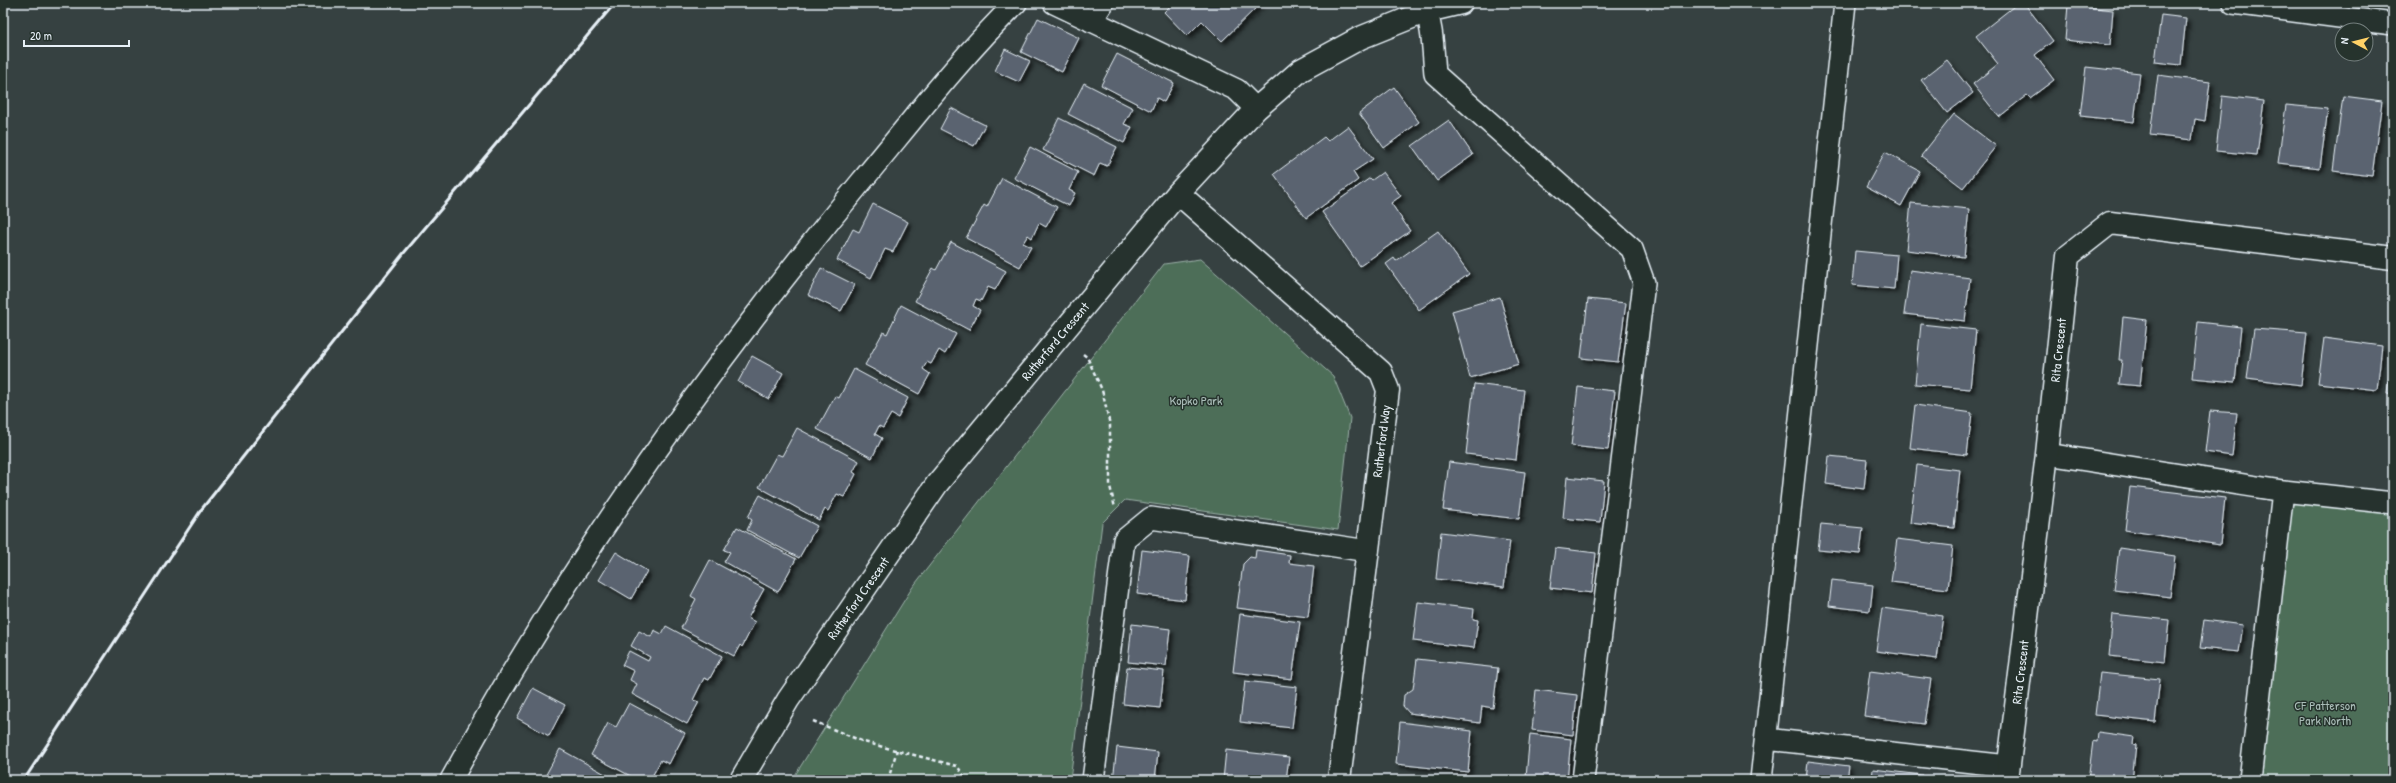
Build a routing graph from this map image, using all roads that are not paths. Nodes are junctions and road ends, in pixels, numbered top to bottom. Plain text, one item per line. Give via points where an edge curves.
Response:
1 (1016, 3) edge
2 (1054, 3) edge
3 (1103, 3) edge
4 (1461, 3) edge
5 (1845, 3) edge
6 (2233, 3) edge
7 (1425, 7) edge
8 (1091, 21) junction
9 (2393, 24) edge
10 (1256, 109) junction
11 (1178, 193) junction
12 (2393, 258) edge
13 (2046, 454) junction
14 (2283, 490) junction
15 (2393, 504) edge
16 (1368, 551) junction
17 (1766, 739) junction
18 (2008, 773) edge
19 (451, 780) edge
20 (741, 780) edge
21 (1093, 780) edge
22 (1339, 780) edge
23 (1583, 780) edge
24 (1761, 780) edge
25 (2250, 780) edge

1 - 19 lane via 919,111 833,216 671,430 593,544 524,652
2 - 8 lane
3 - 8 lane
4 - 7 street, Rutherford Crescent
5 - 17 lane
6 - 9 lane
7 - 10 street, Rutherford Crescent via 1301,70
7 - 23 lane via 1435,74 1632,250 1644,283
8 - 10 lane via 1237,90
10 - 11 street, Rutherford Crescent
11 - 16 street, Rutherford Way via 1380,372 1388,390
11 - 20 street, Rutherford Crescent via 937,484 788,700
12 - 13 street, Rita Crescent via 2110,223 2068,256
13 - 14 lane
13 - 18 street, Rita Crescent
14 - 15 lane
14 - 25 lane
16 - 21 lane via 1151,518 1136,530 1124,540
16 - 22 street, Rutherford Way
17 - 18 lane
17 - 24 lane

